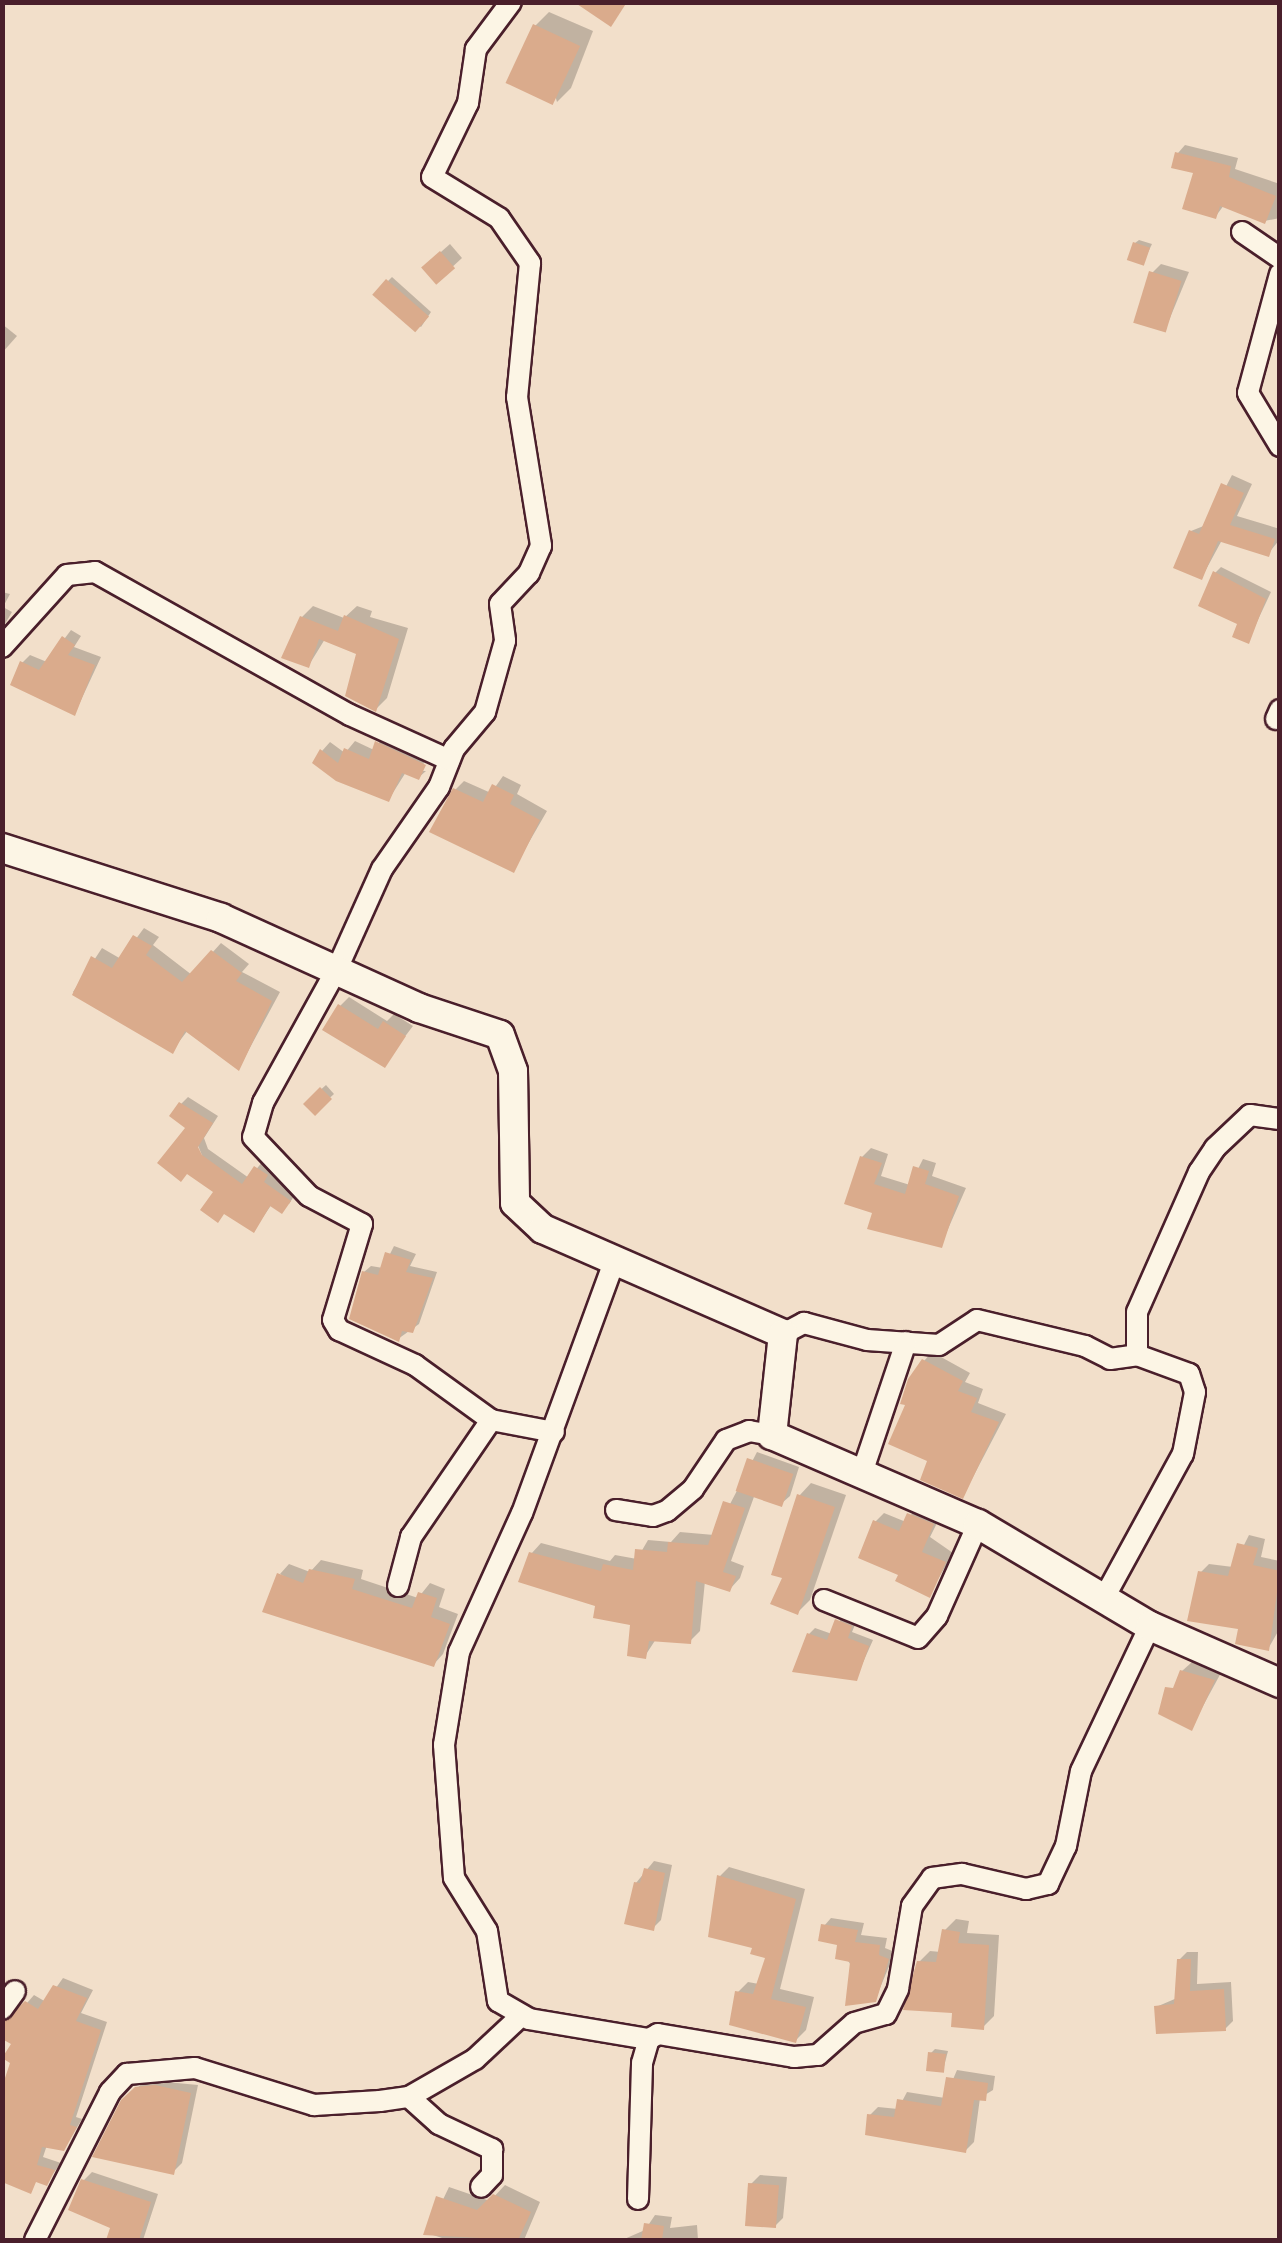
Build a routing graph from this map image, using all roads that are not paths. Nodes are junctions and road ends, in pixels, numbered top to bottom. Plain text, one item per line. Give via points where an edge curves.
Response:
1 (511, 2) edge
2 (1242, 232) dead end
3 (1280, 258) edge
4 (1280, 274) edge
5 (1280, 446) edge
6 (2, 648) edge
7 (449, 760) junction
8 (2, 848) edge
9 (338, 967) junction
10 (1280, 1119) edge
11 (614, 1262) junction
12 (784, 1334) junction
13 (906, 1342) junction
14 (1137, 1355) junction
15 (491, 1420) junction
16 (554, 1432) junction
17 (772, 1435) junction
18 (863, 1470) junction
19 (616, 1510) dead end
20 (978, 1524) junction
21 (398, 1586) dead end
22 (1104, 1598) junction
23 (824, 1600) dead end
24 (1150, 1626) junction
25 (1280, 1683) edge
26 (522, 2015) junction
27 (649, 2038) junction
28 (410, 2097) junction
29 (481, 2187) dead end
30 (638, 2199) dead end
31 (35, 2240) edge

1 - 7 street via 476,50 468,103 432,176 498,218 530,264 517,396 542,538 530,573 500,604 505,641 485,712
2 - 3 street
4 - 5 street via 1248,393
6 - 7 street via 67,576 86,570 350,715
7 - 9 street via 382,869
8 - 9 street via 221,918
9 - 11 street via 506,1042 513,1071 515,1203 543,1229
9 - 15 street via 263,1103 254,1143 308,1196 362,1224 335,1327 415,1365
10 - 14 street via 1243,1118 1198,1172 1136,1312
11 - 12 street
11 - 16 street
12 - 13 street via 804,1323
12 - 17 street
13 - 14 street via 950,1342 976,1320 1085,1346 1110,1359
13 - 18 street
14 - 22 street via 1192,1376 1192,1410 1183,1454
15 - 16 street
15 - 21 street via 411,1536
16 - 26 street via 459,1652 444,1745 454,1878 486,1932 498,2000
17 - 18 street
17 - 19 street via 738,1433 726,1440 693,1489 667,1510 653,1516
18 - 20 street
20 - 22 street
20 - 23 street via 937,1616 918,1638
22 - 24 street
24 - 25 street
24 - 27 street via 1081,1772 1066,1846 1048,1884 1026,1888 962,1874 932,1878 912,1906 898,1989 886,2014 854,2023 818,2055
26 - 27 street
26 - 28 street via 474,2060
27 - 30 street via 642,2063
28 - 29 street via 439,2124 492,2149 496,2164
28 - 31 street via 314,2105 195,2068 127,2074 110,2092

